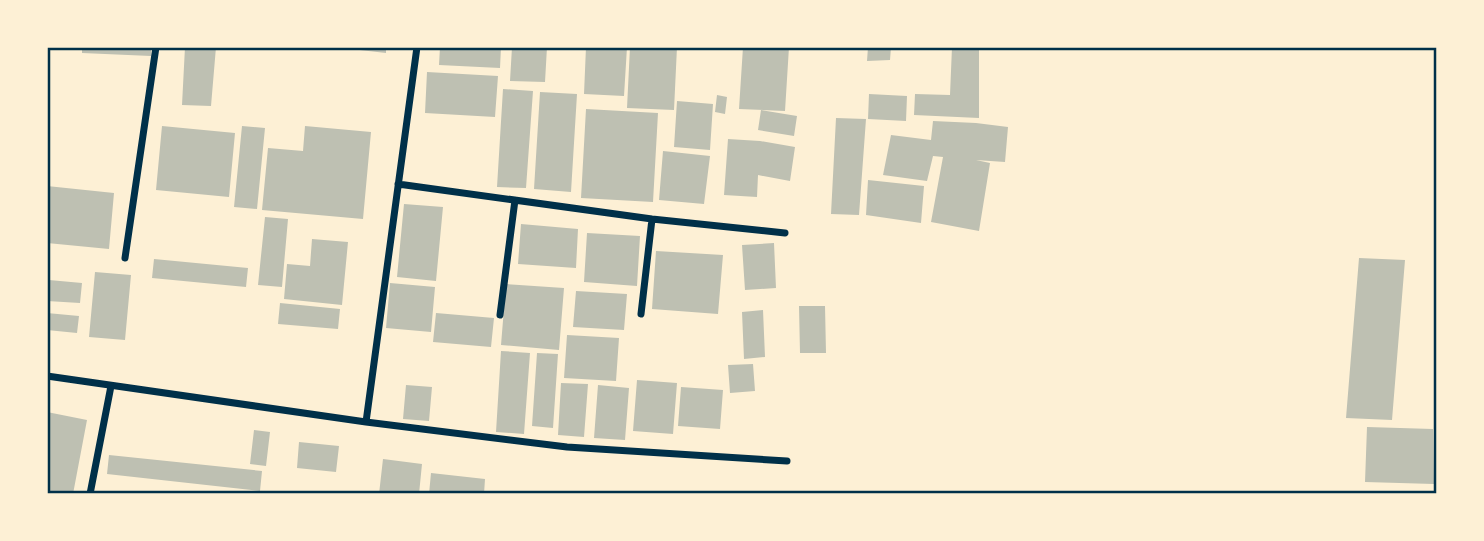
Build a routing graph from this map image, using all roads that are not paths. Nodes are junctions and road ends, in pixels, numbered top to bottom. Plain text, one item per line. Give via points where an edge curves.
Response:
1 (156, 47) edge
2 (417, 47) edge
3 (398, 184) junction
4 (514, 200) junction
5 (652, 219) junction
6 (785, 233) dead end
7 (125, 258) dead end
8 (641, 314) dead end
9 (500, 315) dead end
10 (47, 376) edge
11 (111, 386) junction
12 (366, 422) junction
13 (788, 461) dead end
14 (90, 494) edge

1 - 7 street
2 - 3 street
3 - 4 street
3 - 12 street
4 - 5 street
4 - 9 street
5 - 6 street
5 - 8 street
10 - 11 street
11 - 12 street
11 - 14 street
12 - 13 street via 567,447

